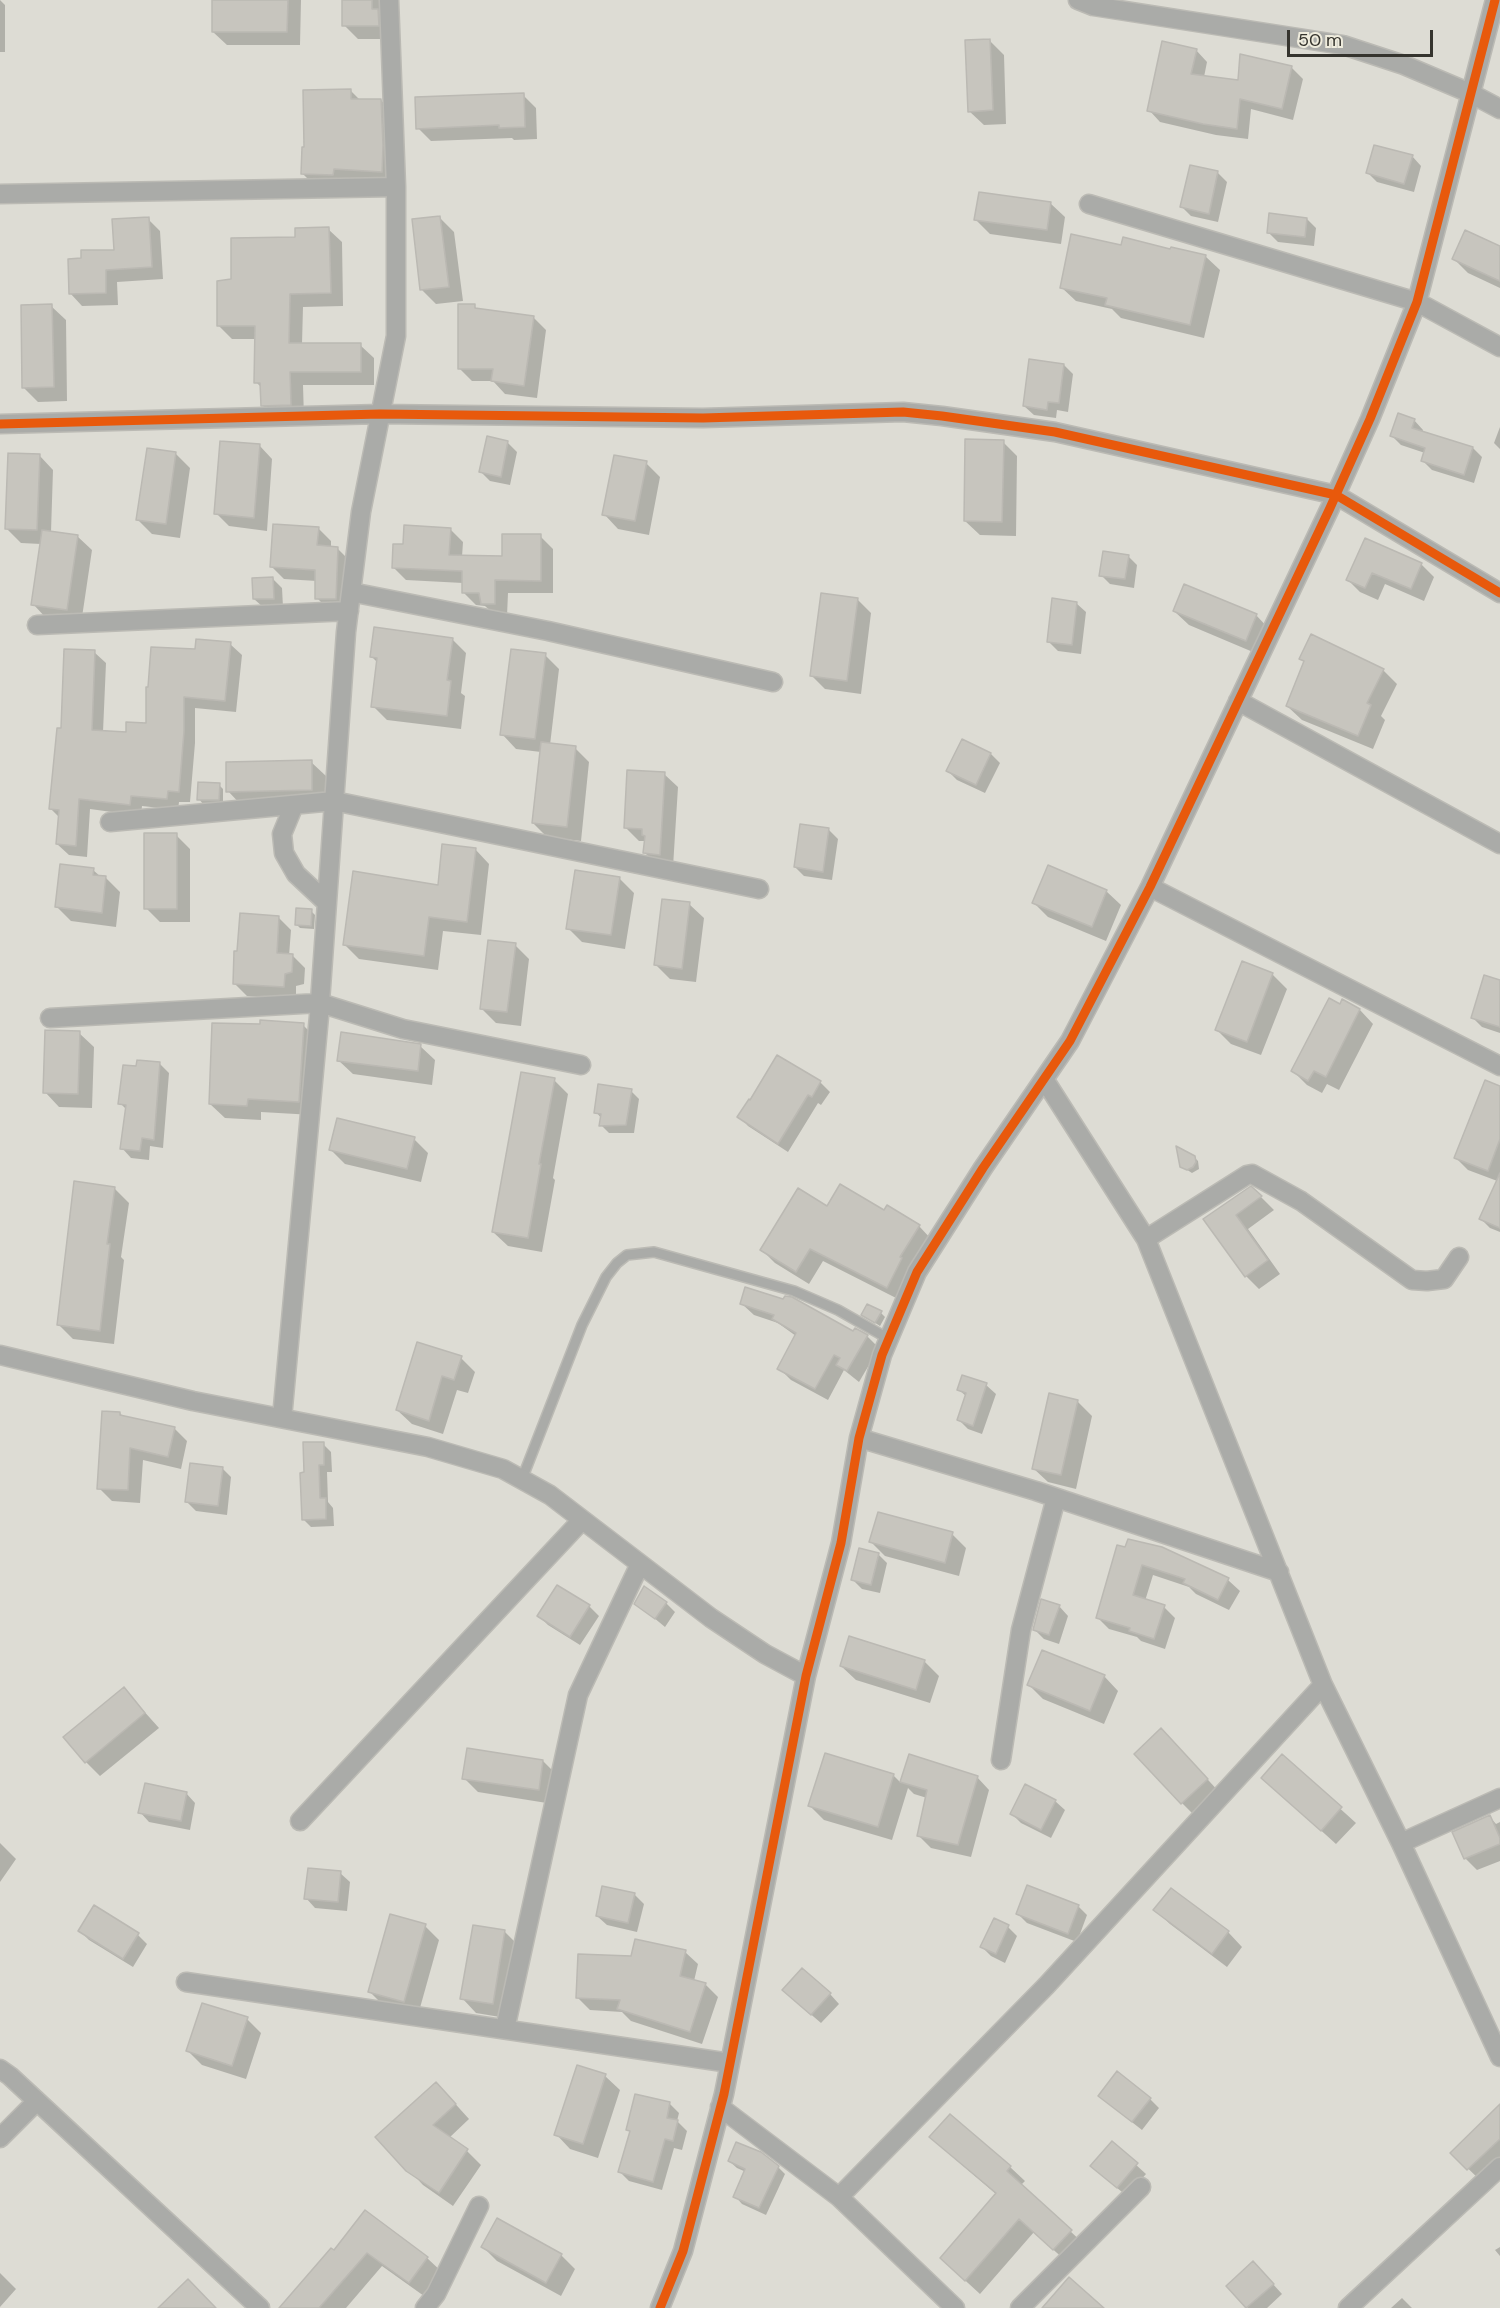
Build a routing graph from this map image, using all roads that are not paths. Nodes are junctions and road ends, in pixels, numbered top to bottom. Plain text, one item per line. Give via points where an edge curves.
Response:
1 (389, 0) edge
2 (1078, 0) edge
3 (1494, 0) edge
4 (1470, 93) junction
5 (1500, 109) edge
6 (396, 187) junction
7 (0, 194) edge
8 (1089, 204) dead end
9 (1417, 302) junction
10 (1500, 347) edge
11 (380, 414) junction
12 (0, 424) edge
13 (1336, 495) junction
14 (1500, 593) edge
15 (350, 602) junction
16 (37, 625) dead end
17 (773, 682) dead end
18 (1238, 701) junction
19 (334, 801) junction
20 (294, 805) junction
21 (110, 822) dead end
22 (1500, 844) edge
23 (1150, 887) junction
24 (759, 889) dead end
25 (327, 903) junction
26 (320, 1003) junction
27 (50, 1018) dead end
28 (581, 1065) dead end
29 (1500, 1066) edge
30 (1044, 1079) junction
31 (1146, 1239) junction
32 (1458, 1257) dead end
33 (889, 1339) junction
34 (0, 1355) edge
35 (282, 1418) junction
36 (859, 1438) junction
37 (522, 1479) junction
38 (1056, 1497) junction
39 (582, 1520) junction
40 (640, 1564) junction
41 (1279, 1572) junction
42 (806, 1676) junction
43 (1323, 1685) junction
44 (1001, 1760) dead end
45 (1500, 1798) edge
46 (300, 1821) dead end
47 (1401, 1843) junction
48 (186, 1982) dead end
49 (506, 2029) junction
50 (1500, 2057) edge
51 (730, 2063) junction
52 (0, 2069) edge
53 (36, 2102) junction
54 (720, 2107) junction
55 (0, 2138) edge
56 (1500, 2167) edge
57 (1141, 2187) dead end
58 (840, 2197) junction
59 (479, 2206) dead end
60 (260, 2308) edge
61 (425, 2308) edge
62 (660, 2308) edge
63 (956, 2308) edge
64 (1020, 2308) edge
65 (1348, 2308) edge

1 - 6 street
2 - 4 street via 1094,6 1343,45
3 - 4 street
4 - 5 street
4 - 9 street
6 - 7 street
6 - 11 street via 396,336
8 - 9 street
9 - 10 street
9 - 13 street
11 - 12 street
11 - 13 street via 703,418 903,412 1055,432
11 - 15 street via 361,512
13 - 14 street
13 - 18 street
15 - 16 street
15 - 17 street via 548,631
15 - 19 street
18 - 22 street
18 - 23 street
19 - 20 street
19 - 24 street
19 - 25 street
20 - 21 street
20 - 25 street via 282,834 284,853 296,874
23 - 29 street
23 - 30 street via 1070,1041
25 - 26 street
26 - 27 street
26 - 28 street via 403,1029
26 - 35 street
30 - 31 street
30 - 33 street via 917,1272
31 - 32 street via 1252,1174 1301,1201 1412,1280 1444,1279
31 - 41 street
33 - 36 street
33 - 37 lane via 794,1291 654,1252 627,1255 606,1277 582,1325
34 - 35 street
35 - 37 street via 428,1447 503,1469
36 - 38 street
36 - 42 street via 841,1543
37 - 39 street
38 - 41 street
38 - 44 street via 1021,1630
39 - 40 street
39 - 46 street
40 - 42 street via 711,1618
40 - 49 street via 578,1695
41 - 43 street
42 - 51 street
43 - 47 street
43 - 58 street via 1046,1986
45 - 47 street
47 - 50 street
48 - 49 street
49 - 51 street
51 - 54 street
52 - 53 street
53 - 55 street
53 - 60 street
54 - 58 street
54 - 62 street via 682,2251
56 - 65 street
57 - 64 street
58 - 63 street
59 - 61 street via 436,2294

